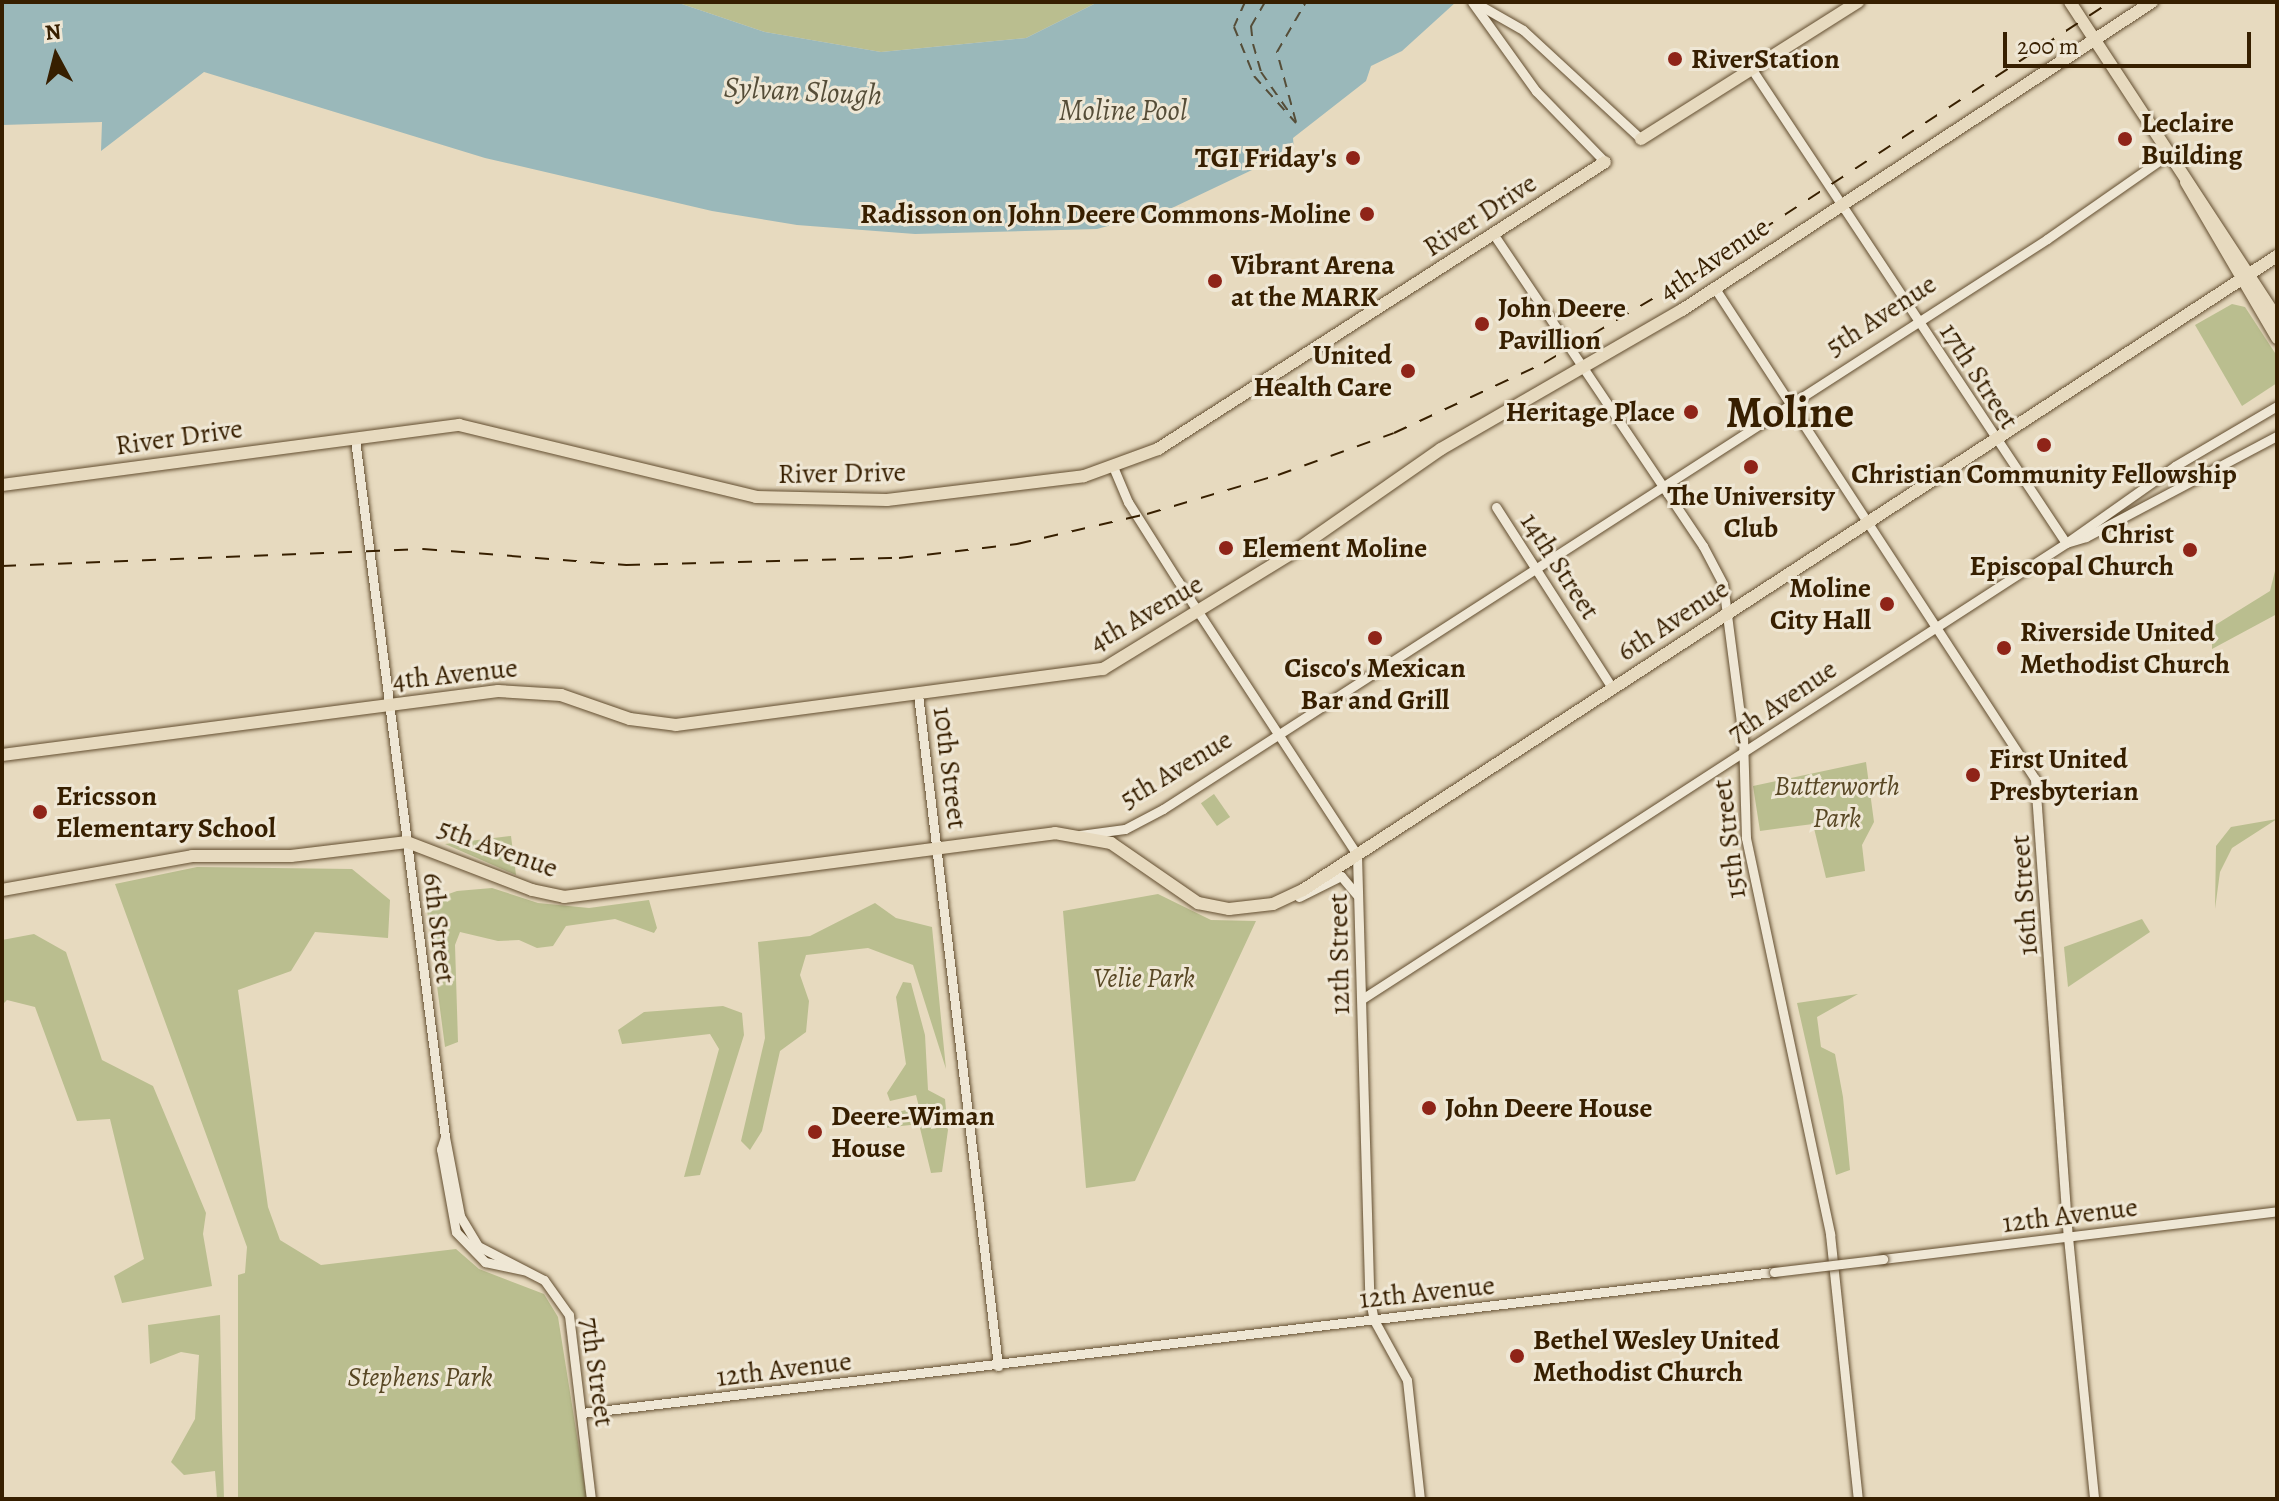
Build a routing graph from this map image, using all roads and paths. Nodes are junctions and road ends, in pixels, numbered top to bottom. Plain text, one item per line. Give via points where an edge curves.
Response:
1 (1473, 2) edge
2 (1858, 2) edge
3 (2070, 2) edge
4 (2152, 2) edge
5 (2095, 40) junction
6 (1753, 71) junction
7 (1641, 139) joint
8 (2169, 154) junction
9 (1605, 162) joint
10 (1840, 205) junction
11 (1494, 235) junction
12 (2277, 256) edge
13 (2245, 277) junction
14 (1714, 287) junction
15 (2277, 318) edge
16 (1916, 319) junction
17 (2277, 338) edge
18 (1585, 368) junction
19 (1791, 404) junction
20 (2277, 406) edge
21 (2277, 436) edge
22 (355, 439) junction
23 (1995, 440) junction
24 (1114, 469) junction
25 (2, 485) edge
26 (1664, 487) junction
27 (1496, 507) dead end
28 (1868, 522) junction
29 (2066, 543) junction
30 (1537, 570) junction
31 (1199, 612) junction
32 (1727, 613) junction
33 (1936, 626) junction
34 (1613, 689) junction
35 (918, 694) junction
36 (389, 705) junction
37 (1278, 735) junction
38 (1743, 754) junction
39 (2, 755) edge
40 (1080, 835) junction
41 (407, 842) junction
42 (937, 846) junction
43 (1357, 855) junction
44 (2, 890) edge
45 (1359, 902) junction
46 (1273, 904) junction
47 (1362, 999) junction
48 (445, 1137) joint
49 (2277, 1211) edge
50 (2068, 1237) junction
51 (1374, 1320) junction
52 (998, 1366) junction
53 (582, 1413) junction
54 (591, 1499) edge
55 (1420, 1499) edge
56 (1858, 1499) edge
57 (2094, 1499) edge

1 - 7 street via 1518,26
1 - 9 street via 1533,87
2 - 6 main road
3 - 5 main road
4 - 5 main road, 4th Avenue
5 - 8 main road
5 - 10 main road, 4th Avenue
6 - 7 main road
6 - 10 street, 17th Street
8 - 13 main road
8 - 16 street, 5th Avenue via 2047,239
9 - 11 main road, River Drive
10 - 14 main road, 4th Avenue
10 - 16 street, 17th Street
11 - 18 street, 15th Street
11 - 24 main road, River Drive via 1158,449
12 - 13 main road, 6th Avenue
13 - 15 main road
13 - 17 main road
13 - 23 main road, 6th Avenue
14 - 18 main road, 4th Avenue
14 - 19 street, 16th Street
16 - 19 street, 5th Avenue
16 - 23 street, 17th Street
18 - 26 street, 15th Street
18 - 31 main road, 4th Avenue via 1441,449
19 - 26 street, 5th Avenue
19 - 28 street, 16th Street
20 - 29 street, 7th Avenue via 2175,466
21 - 29 street, 7th Avenue
22 - 24 main road, River Drive via 441,426 479,428 721,491 795,500 926,496
22 - 25 main road, River Drive
22 - 36 street, 6th Street
23 - 28 main road, 6th Avenue
23 - 29 street, 17th Street
24 - 31 street, 12th Street via 1128,502
26 - 30 street, 5th Avenue
26 - 32 street, 15th Street via 1721,576
27 - 30 street, 14th Street
28 - 32 main road, 6th Avenue
28 - 33 street, 16th Street
29 - 33 street, 7th Avenue
30 - 34 street, 14th Street
30 - 37 street, 5th Avenue
31 - 35 main road, 4th Avenue via 1103,669
31 - 37 street, 12th Street
32 - 34 main road, 6th Avenue
32 - 38 street, 15th Street
33 - 38 street, 7th Avenue
33 - 50 street, 16th Street via 2026,761 2037,789
34 - 43 main road, 6th Avenue
35 - 36 main road, 4th Avenue via 676,725 630,719 530,690
35 - 42 street, 10th Street
36 - 39 main road, 4th Avenue
36 - 41 street, 6th Street
37 - 40 street, 5th Avenue via 1125,829
37 - 43 street, 12th Street
38 - 47 street, 7th Avenue
38 - 56 street, 15th Street via 1746,838 1830,1234
40 - 42 main road, 5th Avenue
40 - 46 main road, 6th Avenue via 1119,847 1198,903 1229,909
41 - 42 main road, 5th Avenue via 557,898
41 - 44 main road, 5th Avenue via 291,856 192,856
41 - 48 street, 6th Street
42 - 52 street, 10th Street
43 - 45 street, 12th Street
43 - 46 main road, 6th Avenue
45 - 46 street via 1341,876
45 - 47 street, 12th Street
47 - 51 street, 12th Street
48 - 53 street, 7th Street via 469,1237 487,1253 550,1285 569,1315
49 - 50 street, 12th Avenue
50 - 51 street, 12th Avenue, bridge
50 - 57 street, 16th Street
51 - 52 street, 12th Avenue
51 - 55 street, 12th Street via 1407,1380
52 - 53 street, 12th Avenue
53 - 54 street, 7th Street

